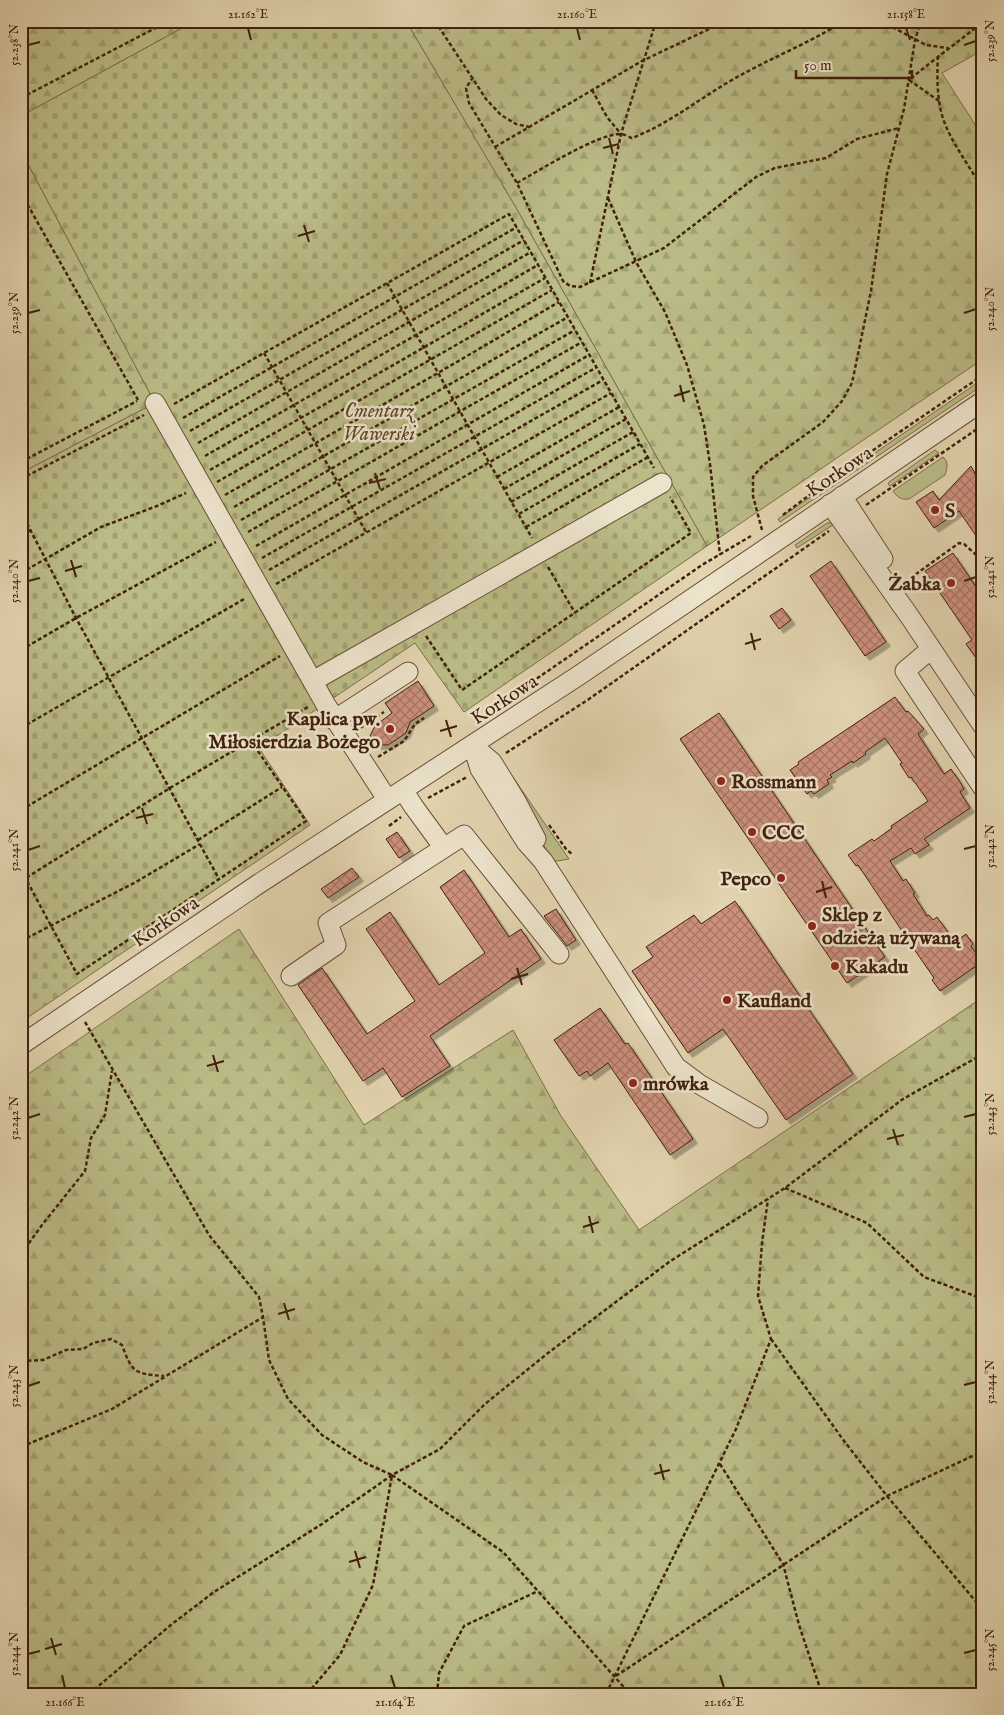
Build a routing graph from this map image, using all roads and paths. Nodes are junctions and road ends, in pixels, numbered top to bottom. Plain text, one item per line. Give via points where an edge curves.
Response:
1 (169, 21) edge
2 (434, 21) edge
3 (726, 21) edge
4 (844, 21) edge
5 (881, 21) edge
6 (921, 21) edge
7 (655, 22) edge
8 (983, 22) edge
9 (915, 40) junction
10 (949, 49) junction
11 (938, 56) junction
12 (642, 61) junction
13 (473, 77) junction
14 (909, 80) junction
15 (592, 90) junction
16 (21, 98) edge
17 (940, 101) junction
18 (529, 127) junction
19 (899, 128) junction
20 (621, 134) junction
21 (495, 147) junction
22 (517, 183) junction
23 (983, 191) edge
24 (21, 193) edge
25 (608, 198) junction
26 (517, 228) junction
27 (524, 240) junction
28 (531, 252) junction
29 (636, 262) junction
30 (538, 265) junction
31 (545, 278) junction
32 (387, 283) junction
33 (590, 283) junction
34 (552, 290) junction
35 (395, 298) junction
36 (559, 302) junction
37 (402, 310) junction
38 (568, 317) junction
39 (409, 322) junction
40 (575, 330) junction
41 (416, 335) junction
42 (582, 342) junction
43 (423, 347) junction
44 (264, 353) junction
45 (590, 355) junction
46 (430, 360) junction
47 (596, 367) junction
48 (272, 368) junction
49 (438, 373) junction
50 (983, 376) edge
51 (279, 380) junction
52 (604, 380) junction
53 (446, 387) junction
54 (286, 392) junction
55 (611, 393) junction
56 (453, 399) junction
57 (983, 401) edge
58 (157, 405) junction
59 (293, 405) junction
60 (619, 407) junction
61 (460, 412) junction
62 (300, 417) junction
63 (626, 419) junction
64 (468, 425) junction
65 (983, 425) edge
66 (307, 430) junction
67 (633, 432) junction
68 (474, 437) junction
69 (315, 442) junction
70 (640, 444) junction
71 (482, 449) junction
72 (323, 456) junction
73 (648, 457) junction
74 (21, 462) edge
75 (489, 462) junction
76 (330, 469) junction
77 (497, 477) junction
78 (21, 479) edge
79 (337, 481) junction
80 (662, 482) junction
81 (504, 489) junction
82 (344, 494) junction
83 (836, 500) junction
84 (511, 502) junction
85 (352, 507) junction
86 (216, 509) junction
87 (21, 512) edge
88 (519, 514) junction
89 (848, 517) junction
90 (359, 519) junction
91 (777, 519) dead end
92 (23, 520) edge
93 (769, 524) dead end
94 (526, 526) junction
95 (30, 530) junction
96 (366, 532) junction
97 (21, 535) edge
98 (754, 535) dead end
99 (541, 553) junction
100 (720, 555) junction
101 (45, 560) junction
102 (983, 561) edge
103 (21, 573) edge
104 (902, 584) dead end
105 (575, 613) junction
106 (76, 618) junction
107 (417, 623) junction
108 (294, 648) junction
109 (931, 649) junction
110 (21, 650) edge
111 (408, 672) dead end
112 (108, 678) junction
113 (313, 682) junction
114 (322, 699) junction
115 (490, 711) dead end
116 (424, 718) dead end
117 (334, 720) junction
118 (983, 726) edge
119 (21, 728) edge
120 (143, 738) junction
121 (251, 741) junction
122 (473, 746) junction
123 (505, 756) dead end
124 (372, 761) dead end
125 (468, 776) dead end
126 (282, 787) junction
127 (170, 788) junction
128 (983, 788) edge
129 (403, 790) junction
130 (387, 799) junction
131 (414, 807) junction
132 (21, 810) edge
133 (389, 826) dead end
134 (198, 840) junction
135 (200, 844) junction
136 (444, 848) junction
137 (21, 870) edge
138 (26, 878) junction
139 (219, 879) junction
140 (21, 881) edge
141 (51, 926) junction
142 (21, 941) edge
143 (559, 954) dead end
144 (291, 976) dead end
145 (77, 1008) junction
146 (21, 1046) edge
147 (983, 1054) edge
148 (113, 1070) junction
149 (758, 1118) dead end
150 (785, 1188) junction
151 (768, 1199) junction
152 (21, 1254) edge
153 (983, 1299) edge
154 (264, 1317) junction
155 (771, 1339) junction
156 (21, 1361) edge
157 (165, 1376) junction
158 (21, 1447) edge
159 (983, 1451) edge
160 (720, 1464) junction
161 (392, 1475) junction
162 (887, 1496) junction
163 (783, 1564) junction
164 (538, 1591) junction
165 (983, 1610) edge
166 (614, 1677) junction
167 (89, 1694) edge
168 (307, 1694) edge
169 (437, 1694) edge
170 (606, 1694) edge
171 (630, 1694) edge
172 (822, 1694) edge

1 - 16 path
2 - 13 path
3 - 12 path
4 - 20 path via 731,80 653,130 632,138
5 - 9 path
6 - 9 path
7 - 12 path
8 - 10 path
9 - 10 path
9 - 14 path
10 - 11 path
11 - 14 path
11 - 17 path
12 - 15 path
12 - 20 path
13 - 18 path via 500,115
13 - 21 path via 466,88 469,103
14 - 17 path
14 - 19 path
15 - 18 path
15 - 20 path
17 - 23 path via 951,136
18 - 21 path
19 - 29 path via 857,139 826,158 775,168 756,177 664,248
19 - 93 path via 887,174 871,291 852,383 842,401 823,422 762,466 753,477 753,496 762,530
20 - 22 path via 565,155
20 - 25 path
21 - 22 path
22 - 33 path via 563,281 580,287
24 - 74 path via 138,400
25 - 29 path
25 - 33 path
26 - 27 path
26 - 32 path via 509,214
26 - 35 path
27 - 28 path
27 - 37 path
28 - 30 path
28 - 39 path
29 - 33 path
29 - 100 path via 665,312 692,382 704,425
30 - 31 path
30 - 41 path
31 - 34 path
31 - 43 path
32 - 35 path
32 - 44 path
34 - 36 path
34 - 46 path
35 - 37 path
35 - 48 path
36 - 38 path
36 - 49 path
37 - 39 path
37 - 51 path
38 - 40 path
38 - 53 path
39 - 41 path
39 - 54 path
40 - 42 path
40 - 56 path
41 - 43 path
41 - 59 path
42 - 45 path
42 - 61 path
43 - 46 path
43 - 62 path
44 - 48 path
44 - 58 path via 173,404
45 - 47 path
45 - 64 path
46 - 49 path
46 - 66 path
47 - 52 path
47 - 68 path
48 - 51 path
48 - 86 path
49 - 53 path
49 - 69 path
50 - 91 path
51 - 54 path
51 - 86 path
52 - 55 path
52 - 71 path
53 - 56 path
53 - 72 path
54 - 59 path
54 - 86 path
55 - 60 path
55 - 75 path
56 - 61 path
56 - 76 path
57 - 83 street, Korkowa
58 - 78 path
58 - 86 street
59 - 62 path
59 - 86 path
60 - 63 path
60 - 77 path
61 - 64 path
61 - 79 path
62 - 66 path
62 - 86 path
63 - 67 path
63 - 81 path
64 - 68 path
64 - 82 path
65 - 89 path
66 - 69 path
66 - 86 path
67 - 70 path
67 - 84 path
68 - 71 path
68 - 85 path
69 - 72 path
69 - 86 path
70 - 73 path
70 - 88 path
71 - 75 path
71 - 90 path
72 - 76 path
72 - 86 path
73 - 80 path
73 - 94 path
75 - 77 path
75 - 96 path
76 - 79 path
76 - 86 path
77 - 81 path
79 - 82 path
79 - 86 path
80 - 99 street
80 - 105 path via 691,533
81 - 84 path
82 - 85 path
82 - 86 path
83 - 89 street
83 - 122 street, Korkowa
84 - 88 path
85 - 86 path
85 - 90 path
86 - 90 path
86 - 96 path
86 - 101 path via 157,506 101,527
86 - 106 path
86 - 108 street
86 - 112 path via 256,593
87 - 92 path
88 - 94 path
89 - 109 street
89 - 123 path via 589,699 507,751
90 - 96 path
92 - 95 path
94 - 99 path
95 - 97 path
95 - 101 path
98 - 100 path
99 - 105 path
99 - 107 street
100 - 115 path
101 - 103 path
101 - 106 path
102 - 104 path via 959,543
105 - 107 path via 462,690
106 - 110 path
106 - 112 path
107 - 113 street
108 - 113 street
108 - 120 path
109 - 118 street
109 - 128 street via 905,671
111 - 117 street
112 - 119 path
112 - 120 path
113 - 114 street
114 - 117 street
114 - 121 path
116 - 124 path via 415,724 404,741
117 - 130 street
120 - 127 path
120 - 132 path
121 - 126 path
121 - 127 path
122 - 129 street, Korkowa
122 - 149 street via 480,770 676,1067
125 - 131 path
126 - 134 path
126 - 139 path via 306,821
127 - 134 path
127 - 138 path
129 - 130 street, Korkowa
129 - 131 street
130 - 145 street, Korkowa
131 - 133 path
131 - 136 street
134 - 135 path
135 - 139 path
135 - 141 path
136 - 143 street via 464,836
136 - 144 street via 328,923 336,946
137 - 138 path
138 - 140 path
138 - 141 path
139 - 141 path via 77,974
141 - 142 path
145 - 146 street, Korkowa
145 - 148 path
147 - 150 path via 903,1100
148 - 152 path via 105,1114 91,1138 85,1171
148 - 154 path via 210,1235 259,1296
150 - 151 path
150 - 153 path via 867,1223 924,1277
151 - 155 path via 758,1296
151 - 161 path via 669,1262 485,1404 440,1449
154 - 157 path
154 - 161 path via 269,1360 288,1399 322,1435 363,1462
155 - 160 path
155 - 162 path
156 - 157 path via 44,1360 66,1350 83,1349 111,1339 122,1345 130,1366 143,1375
157 - 158 path via 112,1408
159 - 162 path
160 - 163 path
160 - 166 path
161 - 164 path via 503,1552
161 - 167 path via 214,1592
161 - 168 path via 373,1585 340,1655
162 - 163 path
162 - 165 path
163 - 166 path
163 - 172 path
164 - 166 path
164 - 169 path via 464,1626 439,1673
166 - 170 path
166 - 171 path

